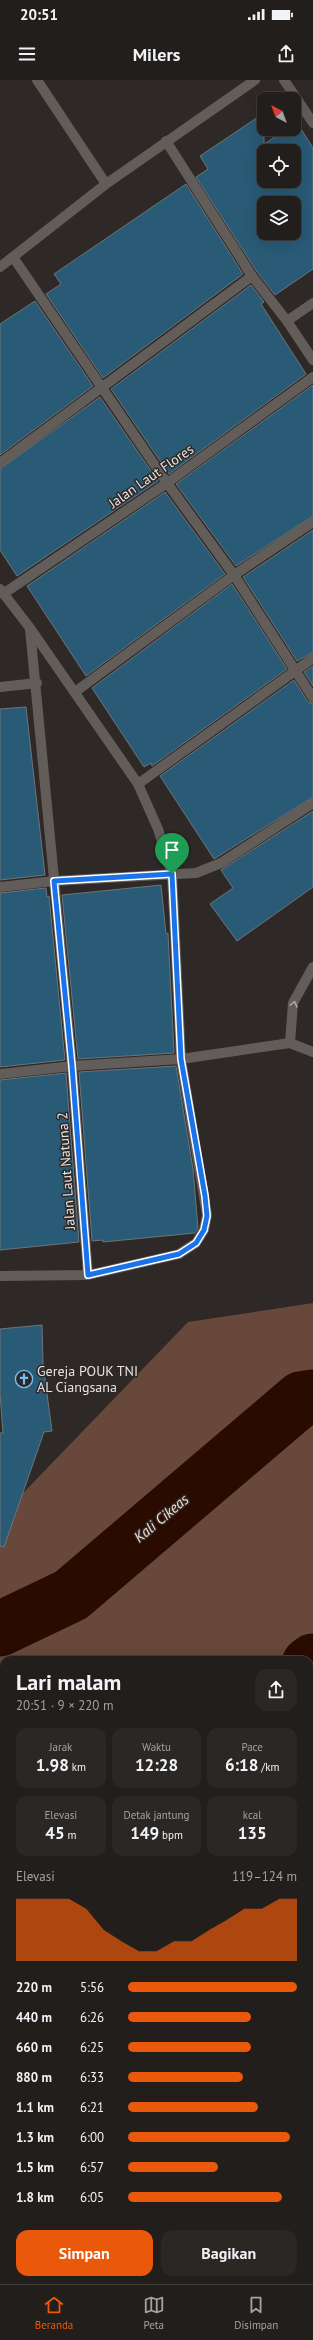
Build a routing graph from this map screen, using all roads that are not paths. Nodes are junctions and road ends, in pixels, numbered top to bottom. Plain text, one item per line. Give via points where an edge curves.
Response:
1 (36, 80) edge
2 (255, 80) edge
3 (284, 80) edge
4 (313, 123) edge
5 (166, 141) junction
6 (106, 184) junction
7 (13, 257) junction
8 (0, 267) edge
9 (252, 276) junction
10 (313, 303) edge
11 (287, 321) junction
12 (313, 360) edge
13 (313, 377) edge
14 (101, 386) junction
15 (0, 463) edge
16 (167, 482) junction
17 (313, 522) edge
18 (234, 575) junction
19 (2, 592) edge
20 (30, 628) junction
21 (313, 658) edge
22 (296, 669) junction
23 (37, 684) junction
24 (0, 687) edge
25 (75, 692) junction
26 (313, 698) edge
27 (138, 784) junction
28 (313, 803) edge
29 (172, 874) junction
30 (54, 881) junction
31 (0, 887) edge
32 (313, 967) edge
33 (290, 1043) junction
34 (313, 1052) edge
35 (181, 1059) junction
36 (72, 1066) junction
37 (0, 1074) edge
38 (88, 1275) junction
39 (0, 1276) edge

1 - 6 street
2 - 5 street
3 - 4 street
5 - 6 street
5 - 9 street
6 - 7 street
7 - 8 street
7 - 14 street
9 - 11 street
9 - 14 street
10 - 11 street
11 - 12 street
13 - 16 street, Jalan Laut Flores
14 - 15 street
14 - 16 street
16 - 18 street
16 - 19 street, Jalan Laut Flores
17 - 18 street
18 - 22 street
18 - 25 street
19 - 20 street
20 - 23 street, Jalan Laut Natuna 2
20 - 25 street
21 - 22 street
22 - 26 street
22 - 27 street
23 - 24 street
23 - 30 street, Jalan Laut Natuna 2
25 - 27 street
27 - 29 street via 158,830
28 - 29 street via 221,863 196,873
29 - 30 street
29 - 35 street
30 - 31 street
30 - 36 street, Jalan Laut Natuna 2
33 -> 32 street via 292,1003
33 - 34 street
33 - 35 street
35 - 36 street
35 - 38 street via 205,1196 207,1216 204,1230 196,1243 179,1254
36 - 37 street
36 - 38 street, Jalan Laut Natuna 2
38 - 39 street

